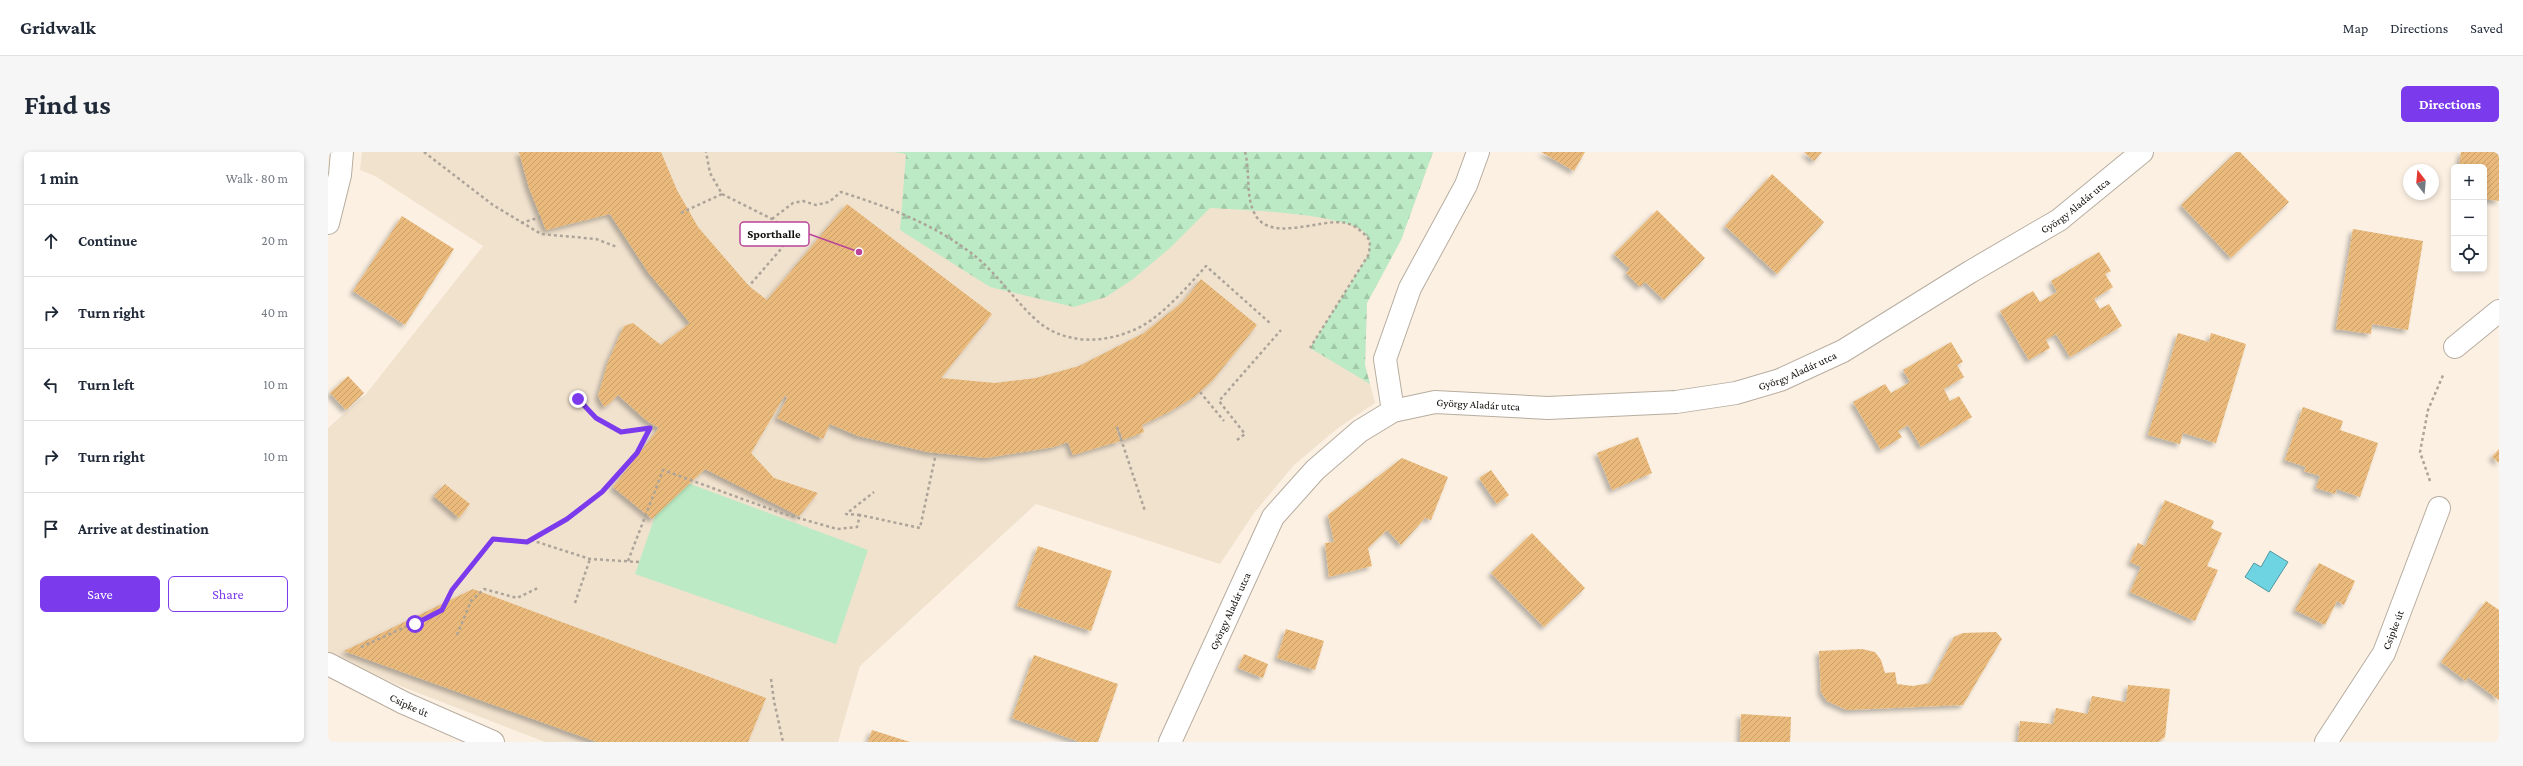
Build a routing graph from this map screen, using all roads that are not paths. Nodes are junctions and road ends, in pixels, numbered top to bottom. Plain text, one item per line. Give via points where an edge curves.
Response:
1 (342, 152) edge
2 (1478, 152) edge
3 (2142, 152) edge
4 (328, 223) edge
5 (2499, 311) edge
6 (2454, 347) road end
7 (1393, 411) junction
8 (2439, 508) road end
9 (328, 664) edge
10 (493, 742) edge
11 (1170, 742) edge
12 (2326, 742) edge

1 - 4 street via 340,175
2 - 7 street via 1466,185 1410,288 1386,359
3 - 7 street, György Aladár utca via 2059,220 1843,351 1780,380 1736,393 1676,402 1548,408 1435,402
5 - 6 street
7 - 11 street, György Aladár utca via 1360,431 1315,470 1273,517
8 - 12 street, Csipke út via 2384,652
9 - 10 street, Csipke út via 404,703

